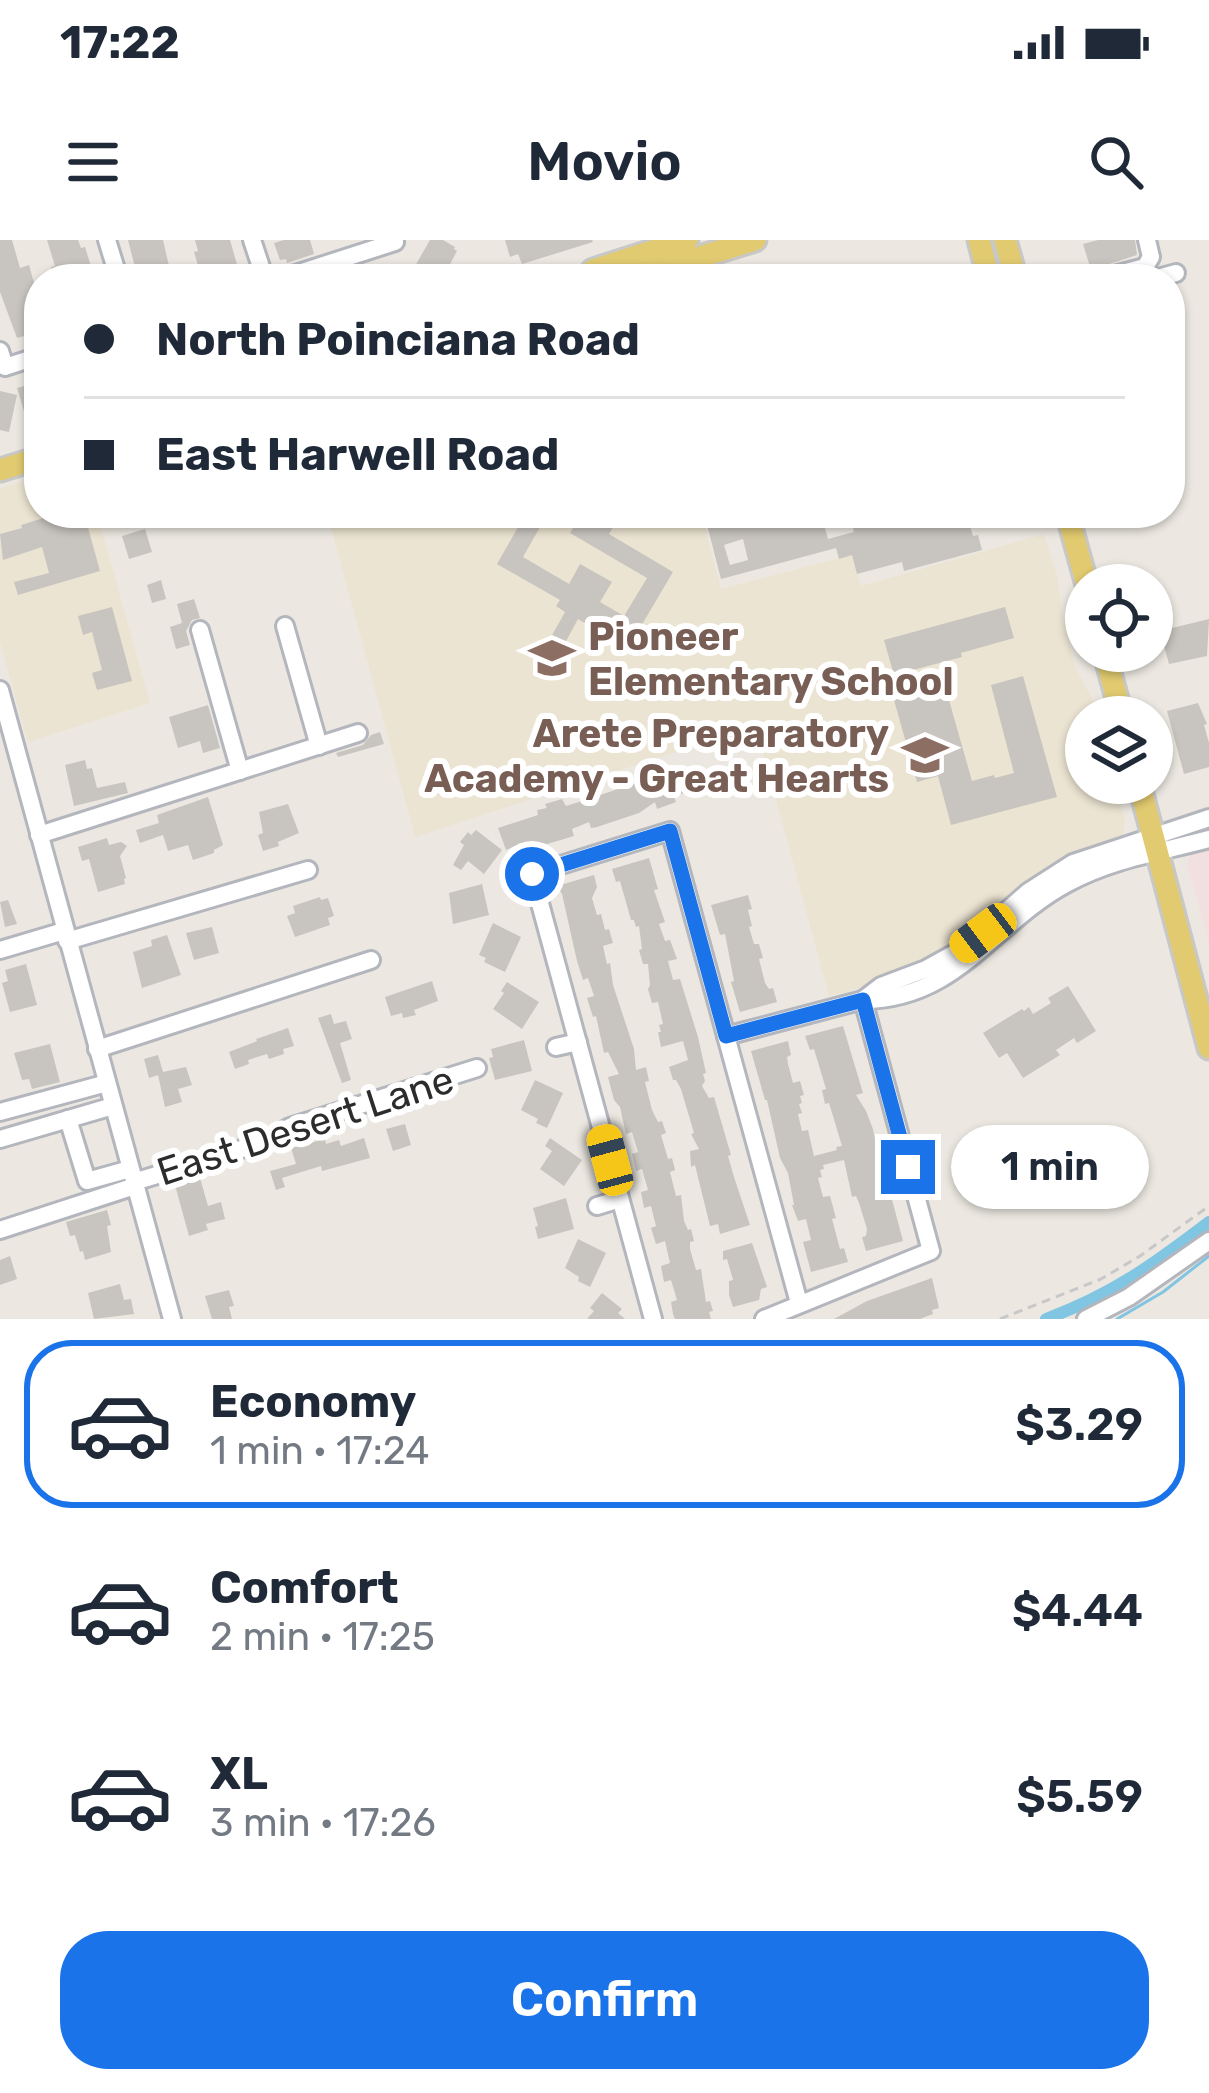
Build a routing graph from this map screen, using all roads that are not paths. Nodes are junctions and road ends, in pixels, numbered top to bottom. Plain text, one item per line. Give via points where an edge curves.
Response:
1 (686, 240) edge
2 (755, 240) edge
3 (395, 241) edge
4 (665, 257) junction
5 (325, 264) edge
6 (626, 264) edge
7 (653, 264) edge
8 (1071, 528) edge
9 (1081, 564) edge
10 (284, 626) dead end
11 (200, 630) dead end
12 (0, 690) edge
13 (358, 733) dead end
14 (319, 746) junction
15 (8, 748) edge
16 (240, 771) junction
17 (1145, 804) edge
18 (1209, 818) edge
19 (40, 835) junction
20 (1209, 839) edge
21 (1155, 844) junction
22 (308, 870) dead end
23 (66, 936) junction
24 (0, 950) edge
25 (371, 960) dead end
26 (863, 1000) junction
27 (726, 1036) junction
28 (578, 1042) junction
29 (556, 1048) dead end
30 (1209, 1048) edge
31 (97, 1049) junction
32 (477, 1068) dead end
33 (106, 1083) junction
34 (113, 1106) junction
35 (0, 1112) edge
36 (68, 1119) junction
37 (0, 1139) edge
38 (133, 1179) junction
39 (620, 1199) junction
40 (597, 1206) dead end
41 (0, 1230) edge
42 (1209, 1241) edge
43 (799, 1303) junction
44 (172, 1319) edge
45 (653, 1319) edge
46 (764, 1319) edge
47 (1086, 1319) edge

1 - 4 main road
2 - 4 main road
3 - 5 street
4 - 6 main road
4 - 7 main road
8 - 9 main road
10 - 14 street
11 - 16 street
12 - 15 street, East Desert Lane
13 - 14 street
14 - 16 street
15 - 19 street, East Desert Lane
16 - 19 street
17 - 21 main road
18 - 21 street
19 - 23 street, East Desert Lane
20 - 21 street
21 - 26 street via 1048,886 964,948
21 - 30 main road
22 - 23 street
23 - 24 street
23 - 31 street, East Desert Lane
25 - 31 street
26 - 27 street
26 - 43 street via 931,1251
27 - 28 street via 670,831 532,874
27 - 43 street
28 - 29 street
28 - 39 street
31 - 33 street, East Desert Lane
32 - 38 street, East Desert Lane
33 - 34 street, East Desert Lane
33 - 35 street
34 - 36 street
34 - 38 street, East Desert Lane
36 - 37 street
36 - 38 street via 86,1181
38 - 41 street
38 - 44 street, East Desert Lane
39 - 40 street
39 - 45 street
42 - 47 street
43 - 46 street

